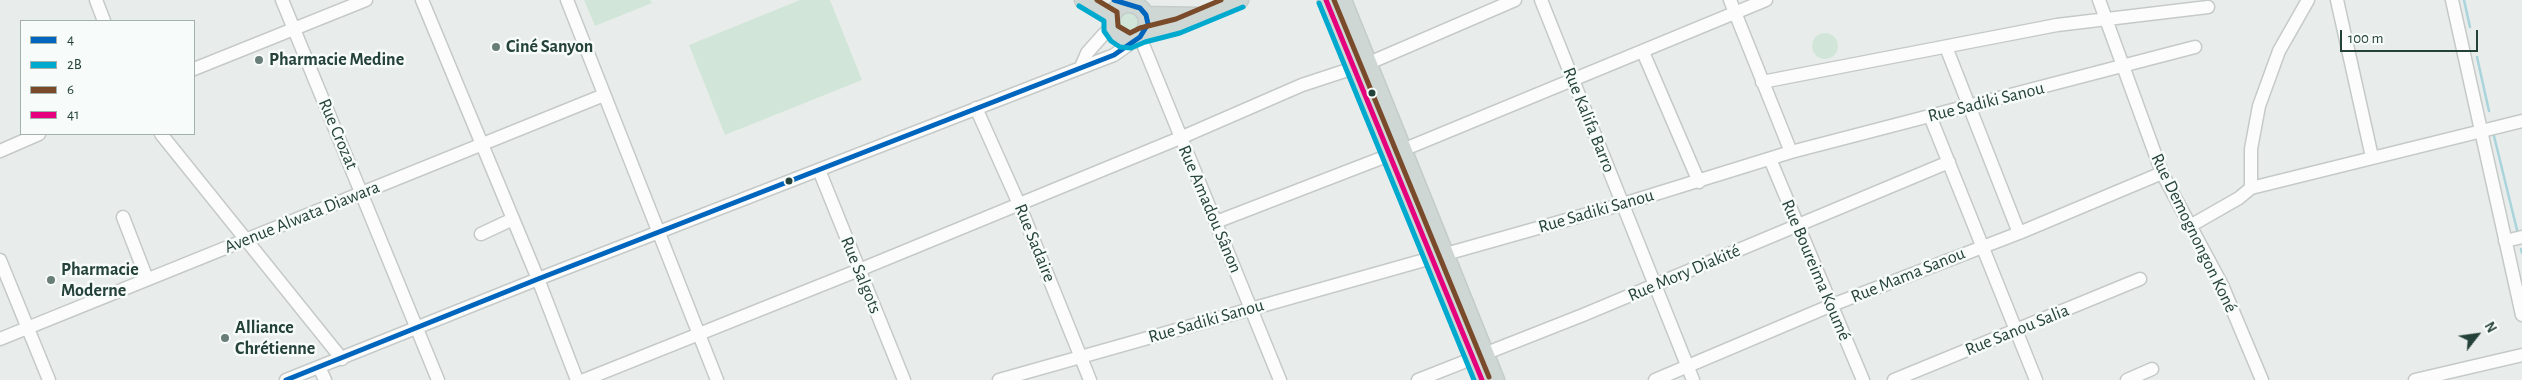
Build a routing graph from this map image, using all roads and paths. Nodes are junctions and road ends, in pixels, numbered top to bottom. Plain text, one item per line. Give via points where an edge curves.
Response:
1 (96, 0) edge
2 (282, 0) edge
3 (366, 0) edge
4 (422, 0) edge
5 (567, 0) edge
6 (1083, 0) edge
7 (1240, 0) edge
8 (1326, 0) edge
9 (1344, 0) edge
10 (1515, 0) edge
11 (1541, 0) edge
12 (1730, 0) edge
13 (1766, 0) edge
14 (2099, 0) edge
15 (2308, 0) edge
16 (2337, 0) edge
17 (2452, 0) edge
18 (1133, 4) edge
19 (2208, 7) dead end
20 (1735, 12) junction
21 (1202, 17) junction
22 (104, 20) edge
23 (2106, 20) junction
24 (1111, 23) junction
25 (294, 30) junction
26 (1139, 37) junction
27 (1946, 47) junction
28 (2195, 47) dead end
29 (1644, 52) junction
30 (1362, 66) junction
31 (1081, 67) junction
32 (2122, 67) junction
33 (195, 69) edge
34 (1574, 81) junction
35 (1762, 82) junction
36 (604, 95) junction
37 (1970, 105) junction
38 (976, 108) junction
39 (1930, 116) junction
40 (2522, 121) edge
41 (2480, 131) junction
42 (37, 135) edge
43 (162, 135) edge
44 (1180, 138) junction
45 (482, 145) junction
46 (0, 151) edge
47 (1398, 152) junction
48 (1791, 152) junction
49 (2372, 157) junction
50 (1770, 159) junction
51 (1949, 162) junction
52 (819, 170) junction
53 (2162, 173) junction
54 (1699, 182) junction
55 (2251, 188) junction
56 (362, 192) junction
57 (1019, 204) junction
58 (1623, 204) junction
59 (122, 217) dead end
60 (513, 219) junction
61 (1216, 222) junction
62 (1796, 225) junction
63 (2190, 226) junction
64 (659, 233) junction
65 (2019, 233) junction
66 (481, 234) dead end
67 (2522, 238) edge
68 (247, 240) junction
69 (2505, 241) junction
70 (1982, 246) junction
71 (1439, 256) junction
72 (0, 260) edge
73 (859, 270) junction
74 (147, 279) junction
75 (538, 279) junction
76 (2140, 279) dead end
77 (1655, 286) junction
78 (1832, 305) junction
79 (1250, 308) junction
80 (2522, 315) edge
81 (417, 327) junction
82 (28, 328) junction
83 (2015, 331) junction
84 (697, 333) junction
85 (0, 339) edge
86 (2522, 355) edge
87 (1479, 356) junction
88 (1081, 357) junction
89 (342, 359) junction
90 (319, 367) junction
91 (1688, 367) junction
92 (2152, 370) dead end
93 (49, 380) edge
94 (286, 380) edge
95 (325, 380) edge
96 (438, 380) edge
97 (577, 380) edge
98 (584, 380) edge
99 (716, 380) edge
100 (904, 380) edge
101 (999, 380) edge
102 (1090, 380) edge
103 (1280, 380) edge
104 (1418, 380) edge
105 (1482, 380) edge
106 (1496, 380) edge
107 (1656, 380) edge
108 (1693, 380) edge
109 (1863, 380) edge
110 (1894, 380) edge
111 (2036, 380) edge
112 (2126, 380) edge
113 (2262, 380) edge
114 (2415, 380) edge

1 - 22 street
2 - 25 street, Rue Crozat
3 - 25 street
4 - 45 street
5 - 36 street
6 - 24 main road
7 - 21 main road
8 - 30 main road
9 - 30 main road
10 - 30 street
11 - 34 street, Rue Kalifa Barro
12 - 20 street
13 - 20 street
14 - 23 street, Rue Demognongon Koné
15 - 55 street via 2279,52 2259,106 2251,149
16 - 49 street
17 - 41 street
18 - 21 main road
18 - 24 main road via 1116,9
18 - 26 main road via 1148,24
19 - 23 street
20 - 29 street
20 - 35 street
21 - 26 main road
23 - 27 street via 2064,24
23 - 32 street, Rue Demognongon Koné
24 - 26 main road via 1116,36 1123,40
24 - 31 street
25 - 33 street
25 - 56 street, Rue Crozat
26 - 31 street via 1114,55
26 - 44 street, Rue Amadou Sânon
27 - 35 street
27 - 37 street
28 - 32 street, Rue Sadiki Sanou
29 - 34 street
29 - 54 street
30 - 44 street via 1302,85
30 - 47 main road
31 - 38 street
32 - 37 street, Rue Sadiki Sanou
32 - 53 street, Rue Demognongon Koné
34 - 47 street
34 - 58 street, Rue Kalifa Barro
35 - 48 street
36 - 45 street, Avenue Alwata Diawara
36 - 64 street
37 - 39 street, Rue Sadiki Sanou
37 - 65 street
38 - 52 street
38 - 57 street, Rue Sadaire
39 - 48 street, Rue Sadiki Sanou
39 - 51 street
40 - 41 street
41 - 49 street
41 - 69 street
42 - 46 street
43 - 68 street
44 - 57 street
44 - 61 street, Rue Amadou Sânon
45 - 56 street, Avenue Alwata Diawara
45 - 60 street
47 - 61 street
47 - 71 main road
48 - 50 street, Rue Sadiki Sanou
49 - 55 street
50 - 54 street, Rue Sadiki Sanou
50 - 62 street, Rue Boureima Koumé
51 - 62 street, Rue Mory Diakité
51 - 70 street
52 - 64 street
52 - 73 street, Rue Salgots
53 - 63 street, Rue Demognongon Koné
53 - 65 street, Rue Mama Sanou
54 - 58 street, Rue Sadiki Sanou
55 - 63 street
56 - 68 street, Avenue Alwata Diawara
56 - 81 street, Rue Crozat
57 - 73 street
57 - 88 street, Rue Sadaire
58 - 71 street, Rue Sadiki Sanou
58 - 77 street, Rue Kalifa Barro
59 - 74 street
60 - 66 street
60 - 75 street
61 - 79 street, Rue Amadou Sânon
62 - 77 street, Rue Mory Diakité
62 - 78 street, Rue Boureima Koumé
63 - 113 street, Rue Demognongon Koné via 2222,285
64 - 75 street
64 - 84 street
65 - 70 street, Rue Mama Sanou
67 - 69 street
68 - 74 street, Avenue Alwata Diawara
68 - 89 street
69 - 80 street
70 - 78 street, Rue Mama Sanou
70 - 83 street
71 - 79 street, Rue Sadiki Sanou
71 - 87 main road
72 - 82 street
73 - 84 street
73 - 100 street, Rue Salgots
74 - 82 street, Avenue Alwata Diawara
75 - 81 street
75 - 97 street
76 - 83 street, Rue Sanou Salia
77 - 87 street, Rue Mory Diakité
77 - 91 street, Rue Kalifa Barro
78 - 91 street, Rue Mama Sanou
78 - 109 street, Rue Boureima Koumé
79 - 88 street, Rue Sadiki Sanou
79 - 103 street, Rue Amadou Sânon
81 - 89 street
81 - 96 street, Rue Crozat
82 - 85 street, Avenue Alwata Diawara
82 - 93 street
83 - 110 street, Rue Sanou Salia
83 - 111 street
84 - 98 street
84 - 99 street
86 - 114 street
87 - 104 street, Rue Mory Diakité
87 - 105 main road
87 - 106 main road
88 - 101 street, Rue Sadiki Sanou
88 - 102 street, Rue Sadaire
89 - 90 street
90 - 94 street
90 - 95 street
91 - 107 street, Rue Mama Sanou
91 - 108 street, Rue Kalifa Barro
92 - 112 street

